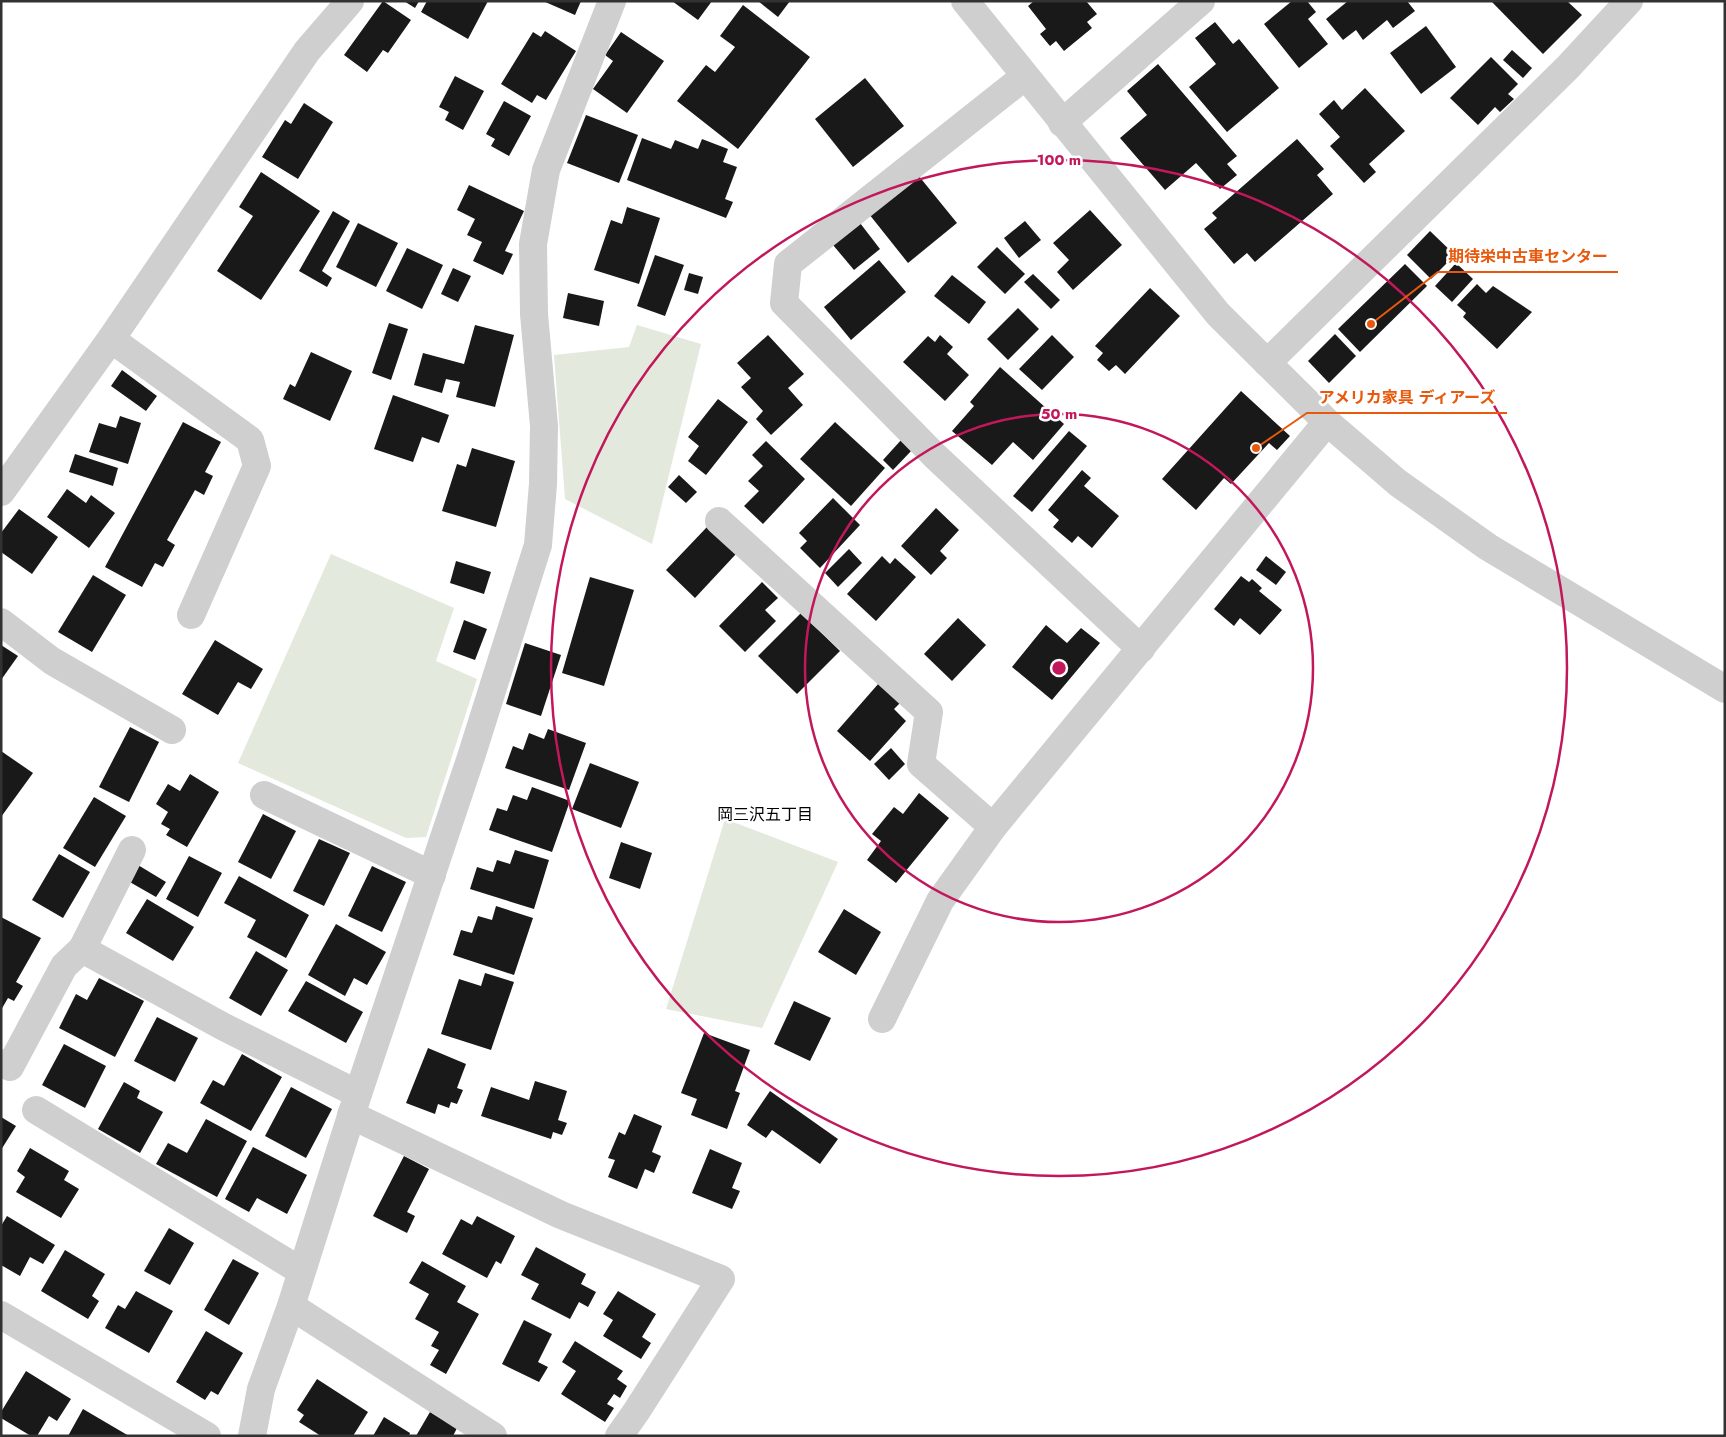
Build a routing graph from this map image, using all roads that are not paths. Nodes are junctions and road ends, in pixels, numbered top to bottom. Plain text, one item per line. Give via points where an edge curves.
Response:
1 (350, 1) edge
2 (612, 1) edge
3 (965, 1) edge
4 (1201, 1) edge
5 (1629, 1) edge
6 (1024, 77) junction
7 (1062, 123) junction
8 (111, 340) junction
9 (1267, 363) junction
10 (1327, 422) junction
11 (1, 492) edge
12 (719, 521) dead end
13 (191, 615) dead end
14 (1, 622) edge
15 (1140, 649) junction
16 (1725, 689) edge
17 (172, 730) dead end
18 (264, 795) dead end
19 (993, 827) junction
20 (132, 850) dead end
21 (432, 875) junction
22 (82, 949) junction
23 (882, 1019) dead end
24 (1, 1063) edge
25 (354, 1104) junction
26 (36, 1110) dead end
27 (301, 1271) junction
28 (290, 1306) junction
29 (1, 1315) edge
30 (207, 1436) edge
31 (252, 1436) edge
32 (493, 1436) edge
33 (619, 1436) edge

1 - 8 street via 306,51
2 - 21 street via 546,170 533,244 534,314 544,426 538,545
3 - 6 street
4 - 7 street
5 - 9 street via 1568,67
6 - 7 street
6 - 15 street via 788,264 784,303 935,456
7 - 9 street via 1218,314
8 - 11 street
8 - 13 street via 250,440 257,466
9 - 10 street
10 - 15 street
10 - 16 street via 1398,484 1488,547
12 - 19 street via 929,712 921,764
14 - 17 street via 52,661
15 - 19 street
18 - 21 street
19 - 23 street via 940,901
20 - 22 street
21 - 25 street
22 - 24 street via 64,966 10,1067
22 - 25 street via 224,1027
25 - 27 street
25 - 33 street via 561,1215 721,1279
26 - 27 street
27 - 28 street
28 - 31 street via 261,1389
28 - 32 street
29 - 30 street

